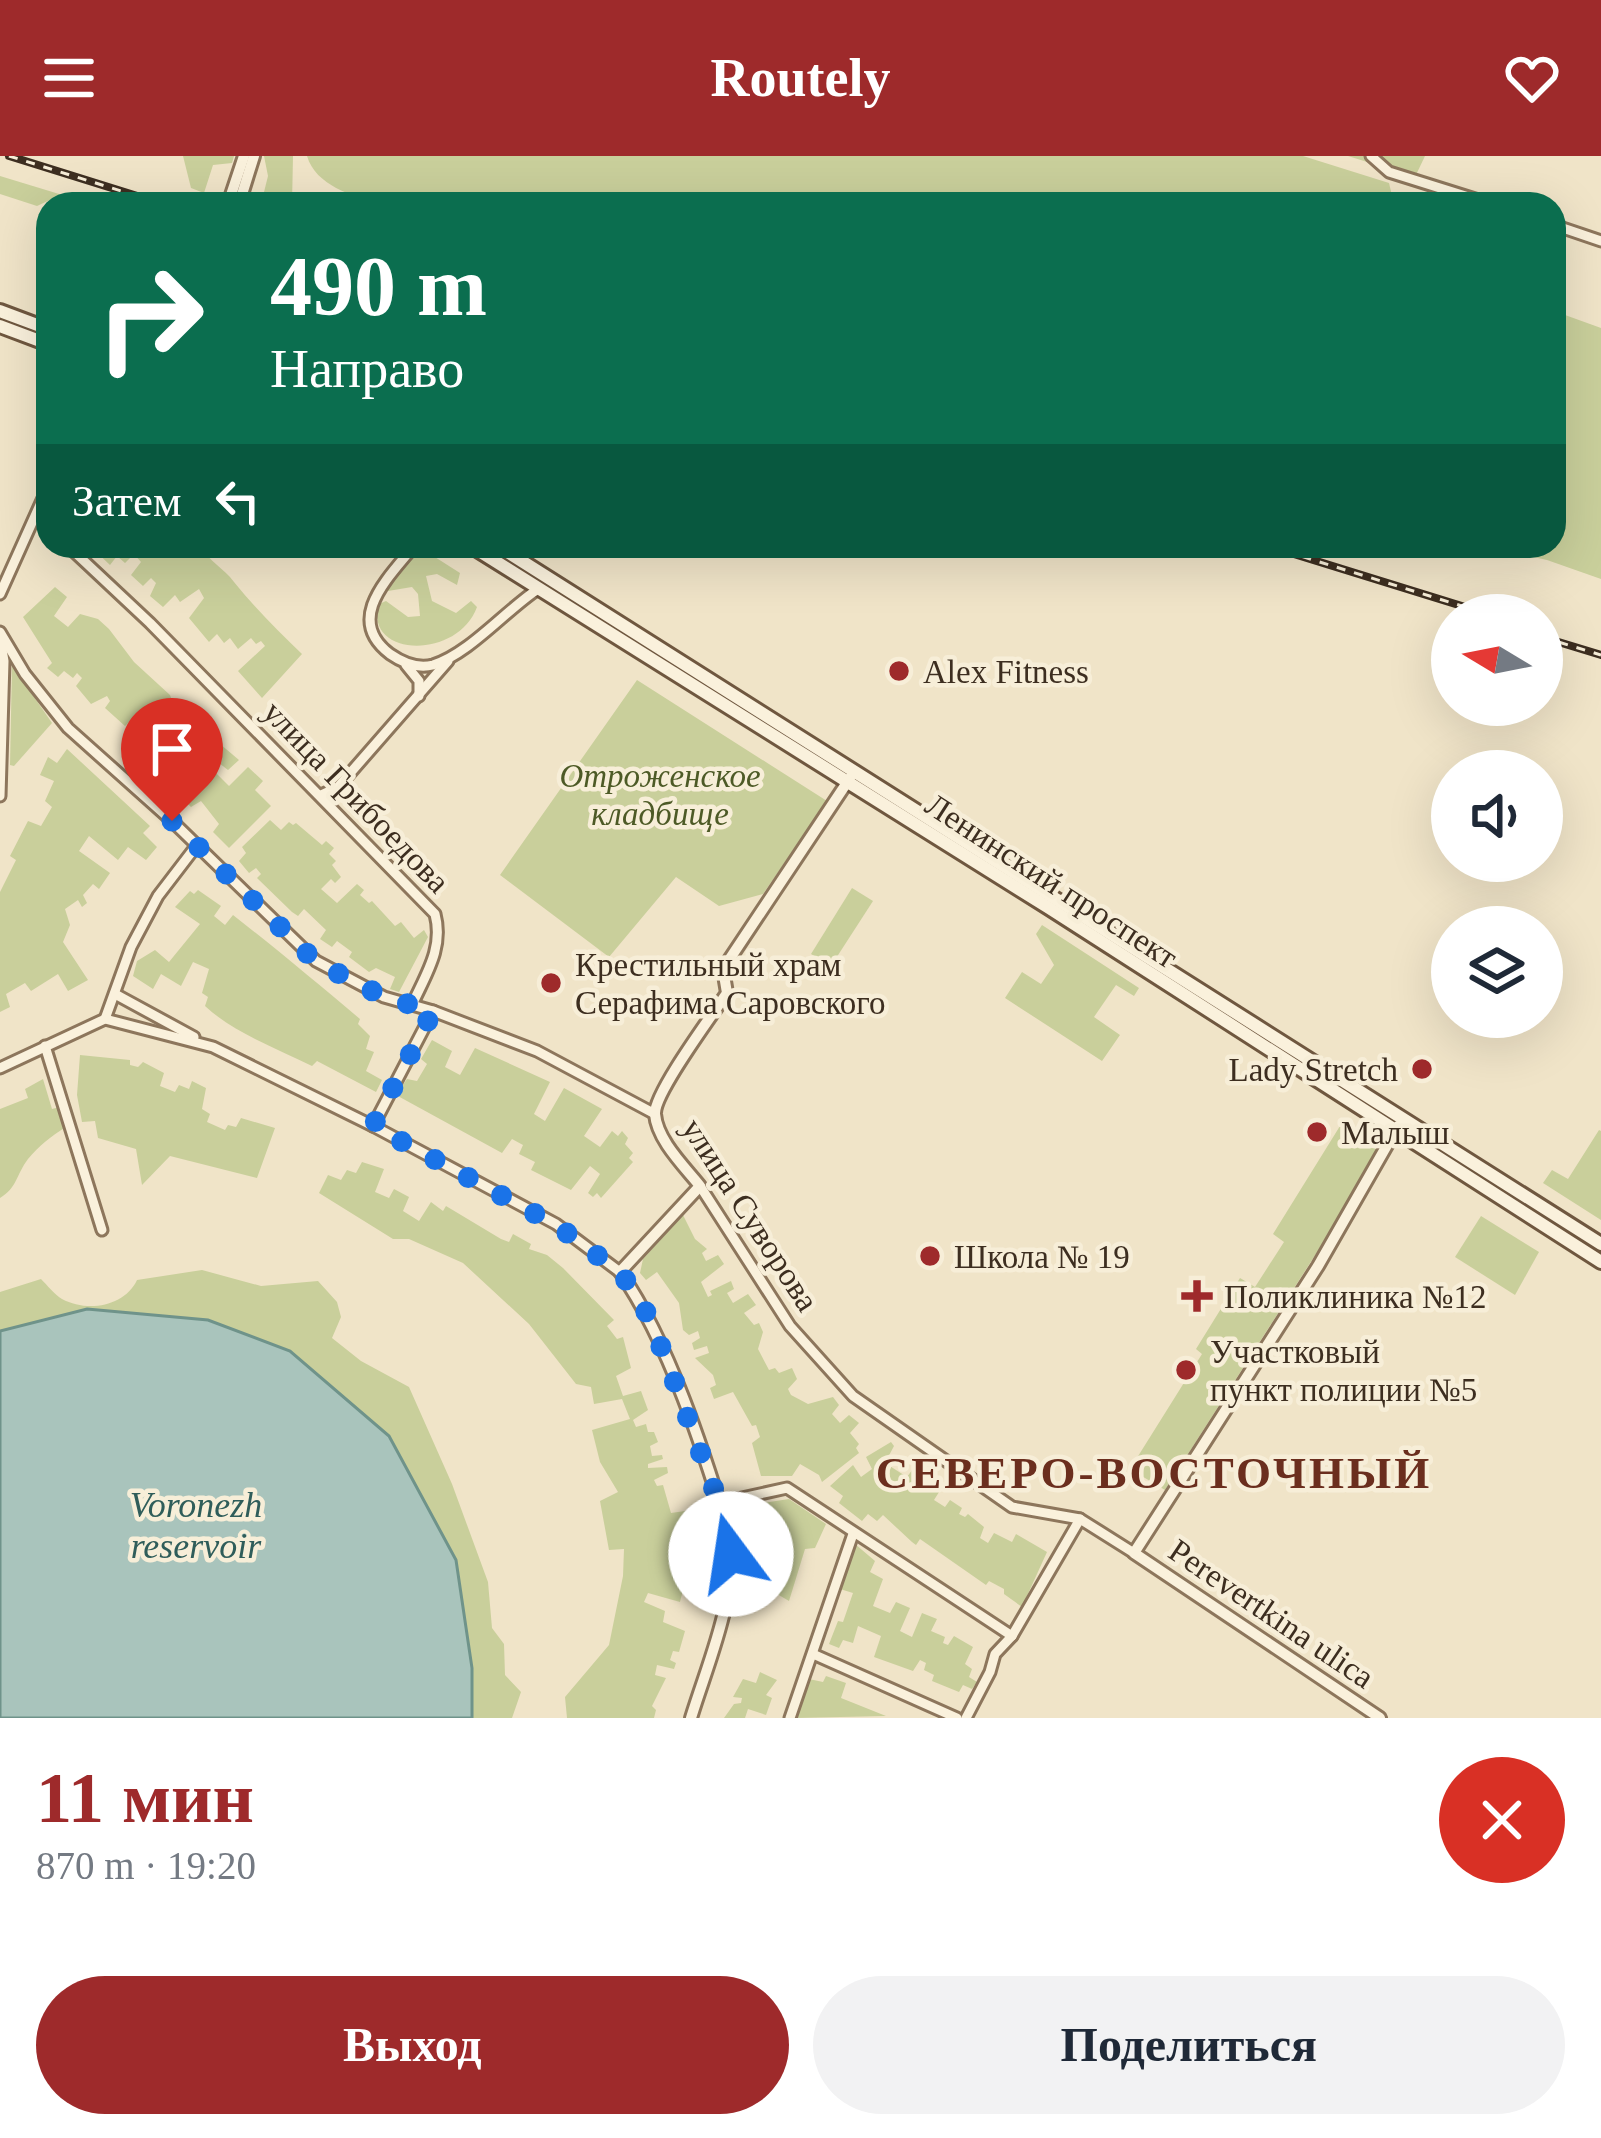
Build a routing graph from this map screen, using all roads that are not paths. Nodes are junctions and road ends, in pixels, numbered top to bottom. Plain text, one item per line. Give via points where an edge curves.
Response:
1 (244, 156) edge
2 (254, 156) edge
3 (1372, 156) edge
4 (232, 192) edge
5 (243, 192) edge
6 (1456, 192) edge
7 (1566, 229) edge
8 (1601, 241) edge
9 (0, 310) edge
10 (36, 324) edge
11 (0, 326) edge
12 (36, 340) edge
13 (35, 515) edge
14 (80, 558) edge
15 (404, 558) edge
16 (490, 558) edge
17 (517, 558) edge
18 (538, 589) junction
19 (570, 591) junction
20 (0, 594) edge
21 (0, 635) edge
22 (451, 657) junction
23 (404, 662) junction
24 (419, 697) junction
25 (851, 776) junction
26 (321, 795) junction
27 (0, 796) edge
28 (197, 845) junction
29 (115, 994) junction
30 (412, 1005) junction
31 (433, 1011) junction
32 (105, 1019) junction
33 (45, 1046) junction
34 (213, 1047) junction
35 (0, 1068) edge
36 (655, 1114) junction
37 (1399, 1124) junction
38 (373, 1126) junction
39 (700, 1186) junction
40 (102, 1230) dead end
41 (1601, 1244) edge
42 (1601, 1262) edge
43 (620, 1272) junction
44 (719, 1503) junction
45 (1080, 1520) junction
46 (853, 1534) junction
47 (1134, 1553) junction
48 (1012, 1636) junction
49 (813, 1654) junction
50 (691, 1718) edge
51 (790, 1718) edge
52 (962, 1718) edge
53 (1380, 1718) edge

1 - 4 street
2 - 5 street
3 - 6 street via 1389,172
7 - 8 street
9 - 10 main road
11 - 12 main road
13 - 20 street
14 - 26 street, улица Грибоедова
15 - 23 street via 368,614 374,636
16 - 18 main road, Ленинский проспект
17 - 19 main road, Ленинский проспект
18 - 19 main road via 544,581
18 - 22 street
18 - 25 main road, Ленинский проспект
19 - 25 main road, Ленинский проспект
21 - 27 street
21 - 28 street, улица Суворова via 68,728
22 - 23 street via 424,666
22 - 24 street
23 - 24 street via 419,681
24 - 26 street via 338,788
25 - 36 street via 723,969 727,992
25 - 37 main road, Ленинский проспект
26 - 30 street, улица Грибоедова via 435,914 439,947
28 - 29 street via 158,896
28 - 30 street, улица Суворова via 316,962
29 - 32 street
29 - 34 street
30 - 31 street, улица Суворова
31 - 36 street, улица Суворова via 537,1051
31 - 38 street
32 - 33 street
32 - 34 street
33 - 35 street
33 - 40 street
34 - 38 street
36 - 39 street, улица Суворова
37 - 41 main road, Ленинский проспект
37 - 42 main road, Ленинский проспект
37 - 47 street
38 - 43 street via 556,1225
39 - 43 street
39 - 45 street, улица Суворова via 790,1326 853,1396 1012,1507
43 - 44 street via 665,1356
44 - 46 street via 787,1488
44 - 50 street via 731,1575
45 - 47 street, улица Суворова
45 - 48 street
46 - 48 street
46 - 49 street
47 - 53 street, Perevertkina ulica
48 - 52 street
49 - 51 street
49 - 52 street

